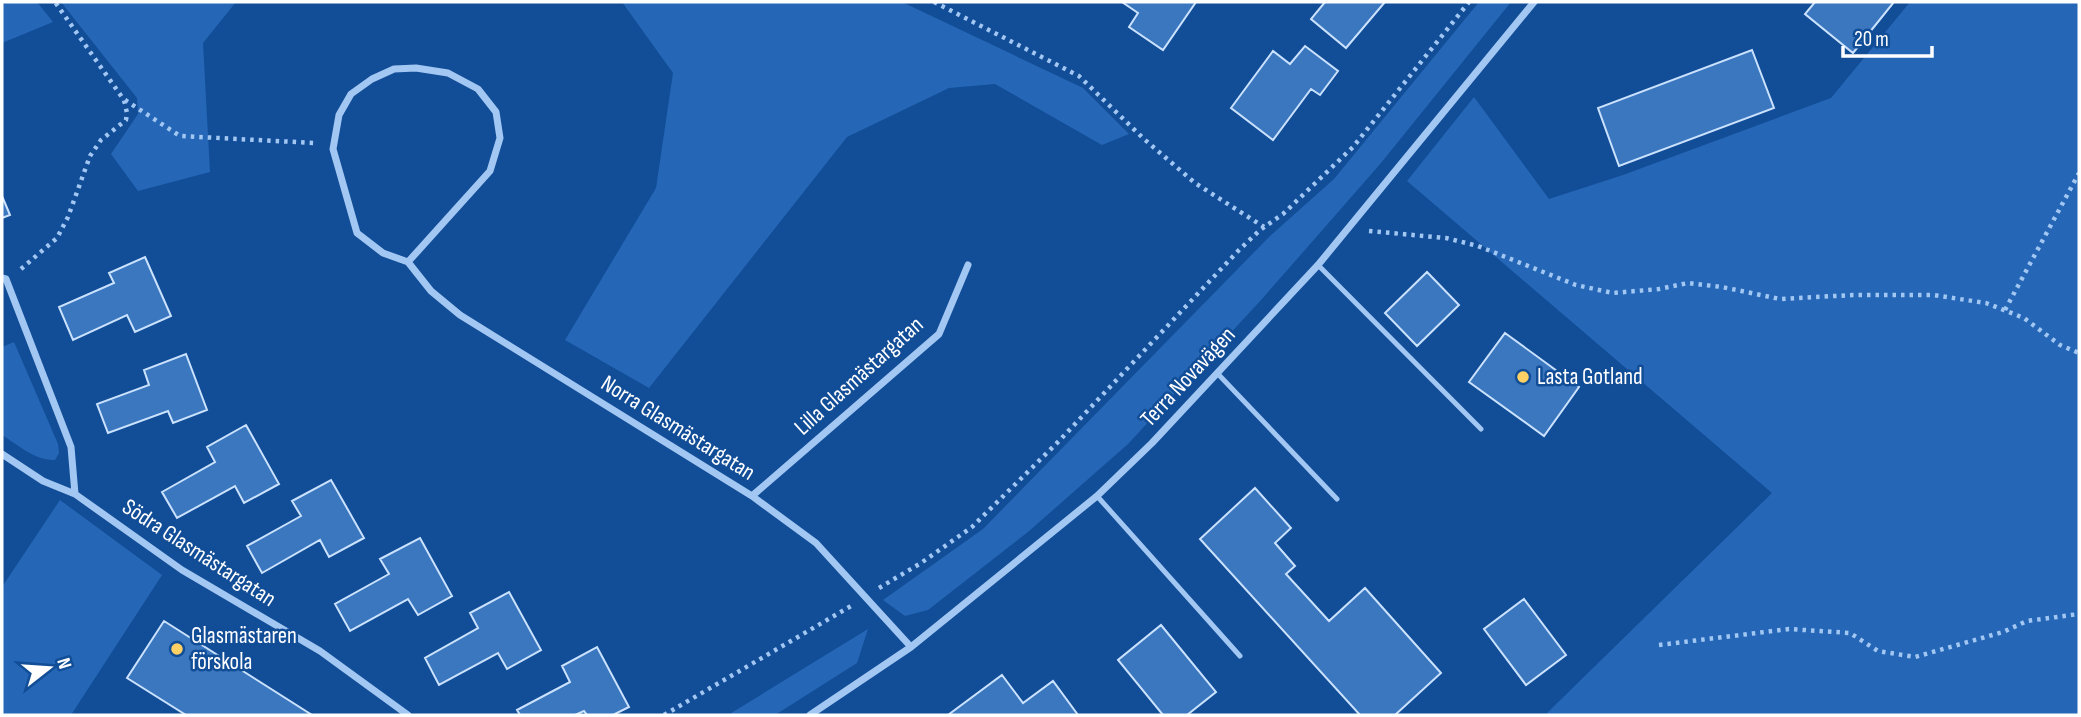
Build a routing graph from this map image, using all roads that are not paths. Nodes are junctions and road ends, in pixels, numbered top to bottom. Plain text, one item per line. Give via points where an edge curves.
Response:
1 (1534, 2) edge
2 (408, 262) junction
3 (968, 265) dead end
4 (1318, 265) junction
5 (4, 278) edge
6 (1218, 374) junction
7 (1481, 429) dead end
8 (2, 454) edge
9 (75, 494) junction
10 (752, 496) junction
11 (1097, 496) junction
12 (1337, 499) dead end
13 (911, 647) junction
14 (1240, 656) dead end
15 (408, 715) edge
16 (810, 715) edge

1 - 4 street, Terra Novavägen
2 - 2 street, Norra Glasmästargatan via 383,253 357,233 332,149 338,115 351,94 394,69 416,68 448,73 478,89 496,112 500,138 491,171
2 - 10 street, Norra Glasmästargatan via 431,291 460,315
3 - 10 street, Lilla Glasmästargatan via 939,334
4 - 6 street, Terra Novavägen
4 - 7 lane
5 - 9 street via 71,447
6 - 11 street, Terra Novavägen
6 - 12 lane
8 - 9 street, Södra Glasmästargatan via 43,481
9 - 15 street, Södra Glasmästargatan via 182,570 320,651
10 - 13 street, Norra Glasmästargatan via 816,543
11 - 13 street, Terra Novavägen
11 - 14 lane
13 - 16 street, Terra Novavägen

